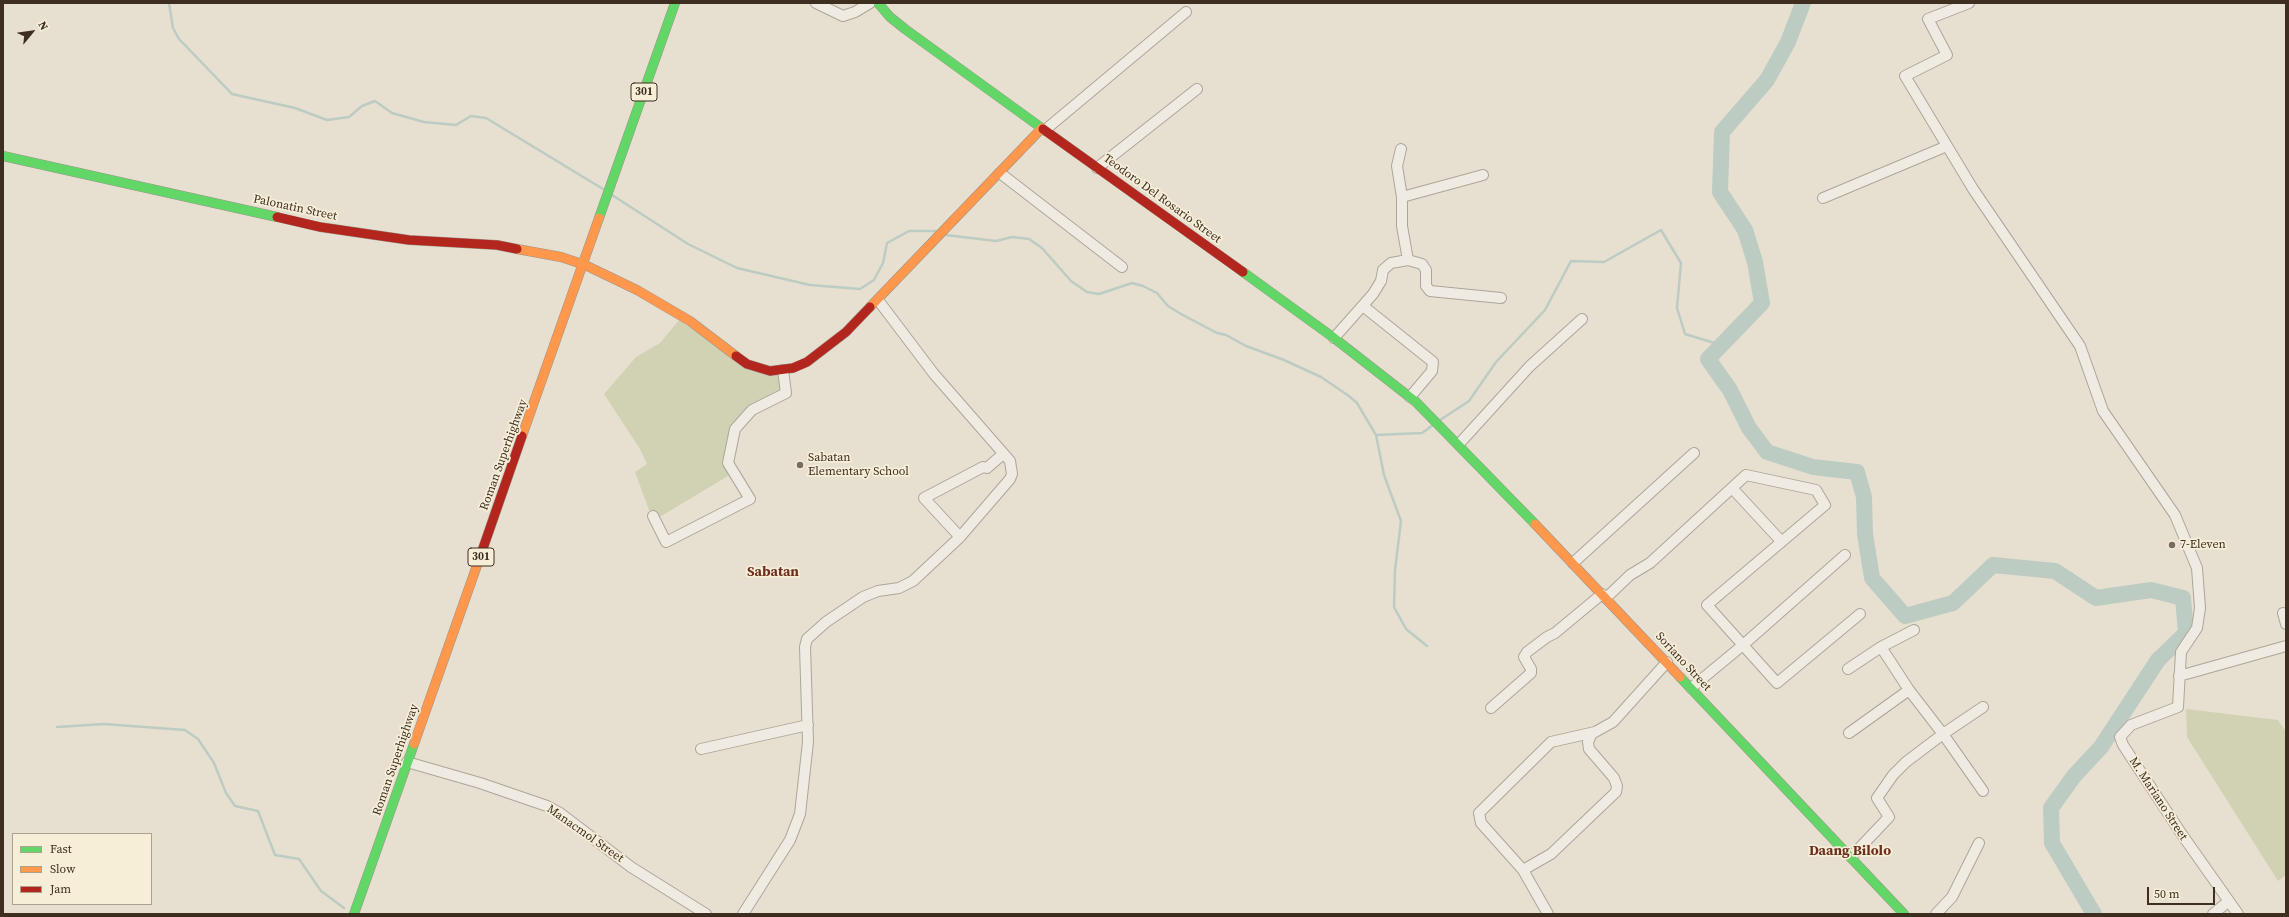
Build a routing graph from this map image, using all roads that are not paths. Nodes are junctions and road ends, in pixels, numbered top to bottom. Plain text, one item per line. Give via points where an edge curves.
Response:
1 (675, 3) edge
2 (816, 3) edge
3 (870, 3) edge
4 (878, 3) edge
5 (1969, 3) edge
6 (1186, 12) dead end
7 (1197, 89) dead end
8 (1043, 129) junction
9 (1948, 146) junction
10 (1401, 149) dead end
11 (3, 156) edge
12 (1097, 168) junction
13 (1000, 172) junction
14 (1483, 175) dead end
15 (1402, 197) junction
16 (1823, 198) dead end
17 (1408, 260) junction
18 (584, 265) junction
19 (1122, 267) dead end
20 (1501, 298) dead end
21 (878, 300) junction
22 (1363, 306) junction
23 (1582, 318) dead end
24 (1334, 338) junction
25 (783, 370) junction
26 (1410, 397) junction
27 (1443, 428) joint
28 (1459, 444) junction
29 (1694, 452) dead end
30 (1003, 454) junction
31 (1732, 488) junction
32 (653, 516) dead end
33 (960, 537) junction
34 (1781, 541) junction
35 (1845, 555) dead end
36 (1573, 563) junction
37 (1604, 596) junction
38 (2283, 613) dead end
39 (1860, 614) dead end
40 (2286, 624) edge
41 (1914, 630) dead end
42 (1743, 645) junction
43 (2286, 646) edge
44 (1881, 647) junction
45 (1666, 662) junction
46 (1848, 669) dead end
47 (2180, 676) junction
48 (1691, 688) junction
49 (1909, 690) junction
50 (1982, 707) dead end
51 (1491, 708) dead end
52 (808, 725) junction
53 (1592, 733) junction
54 (1849, 733) dead end
55 (1943, 734) junction
56 (701, 749) dead end
57 (408, 762) junction
58 (1983, 791) dead end
59 (1979, 843) dead end
60 (1851, 858) junction
61 (1523, 870) junction
62 (2229, 901) junction
63 (354, 914) edge
64 (706, 914) edge
65 (742, 914) edge
66 (1548, 914) edge
67 (1904, 914) edge
68 (1936, 914) edge
69 (2213, 914) edge
70 (2238, 914) edge

1 - 18 main road, Roman Superhighway / 301
2 - 3 street via 843,16
4 - 8 main road, Teodoro Del Rosario Street via 905,29
5 - 9 street via 1928,19 1947,55 1905,76
6 - 8 street
7 - 12 street
8 - 12 main road, Teodoro Del Rosario Street
8 - 13 main road
9 - 16 street
9 - 47 street via 1973,189 2080,346 2103,410 2175,515 2197,568 2200,608 2197,628 2181,652
10 - 15 street via 1397,166
11 - 18 main road, Palonatin Street via 320,227 409,240 515,247
12 - 24 main road, Teodoro Del Rosario Street
13 - 19 street
13 - 21 main road
14 - 15 street
15 - 17 street via 1402,226
17 - 20 street via 1424,265 1426,286 1430,291
17 - 22 street via 1386,266 1376,290
18 - 25 main road, Palonatin Street via 637,290 690,321 747,364 770,371
18 - 57 main road, Roman Superhighway / 301
21 - 25 main road via 817,356
21 - 30 street via 934,374
22 - 24 street
22 - 26 street via 1433,362 1433,370
23 - 28 street via 1530,366
24 - 26 main road, Teodoro Del Rosario Street
25 - 32 street via 786,393 752,410 735,430 728,463 750,499 666,542
26 - 27 main road, Teodoro Del Rosario Street
27 - 28 main road, Soriano Street
28 - 36 main road, Soriano Street
29 - 36 street
30 - 33 street via 1011,464 1011,477
30 - 33 street via 987,468 983,467 924,498
31 - 34 street
31 - 34 street via 1746,475 1816,490 1825,505
31 - 37 street via 1650,563
33 - 52 street via 913,581 905,586 878,591 863,597 826,622 807,639 805,647
34 - 42 street via 1707,605
35 - 42 street
36 - 37 main road, Soriano Street
37 - 45 main road, Soriano Street
37 - 51 street via 1527,652 1524,657 1531,673
38 - 40 street
39 - 42 street via 1777,683
41 - 44 street
42 - 48 street
43 - 47 street
44 - 46 street
44 - 49 street
45 - 48 main road, Soriano Street
45 - 53 street via 1612,722
47 - 62 street, M. Mariano Street via 2178,706 2131,725 2120,737 2183,836
48 - 60 main road, Soriano Street
49 - 54 street
49 - 55 street
50 - 55 street
52 - 56 street
52 - 65 street via 803,798 798,823 776,865
53 - 61 street via 1588,742 1589,749 1614,778 1616,792 1552,854
53 - 61 street via 1551,742 1479,813 1481,823
55 - 58 street
55 - 60 street via 1892,775 1877,798 1889,817
57 - 63 main road, Roman Superhighway / 301
57 - 64 street, Manacmol Street via 547,806 631,867
59 - 68 street via 1952,897
60 - 67 main road, Soriano Street
61 - 66 street
62 - 69 street
62 - 70 street, M. Mariano Street

